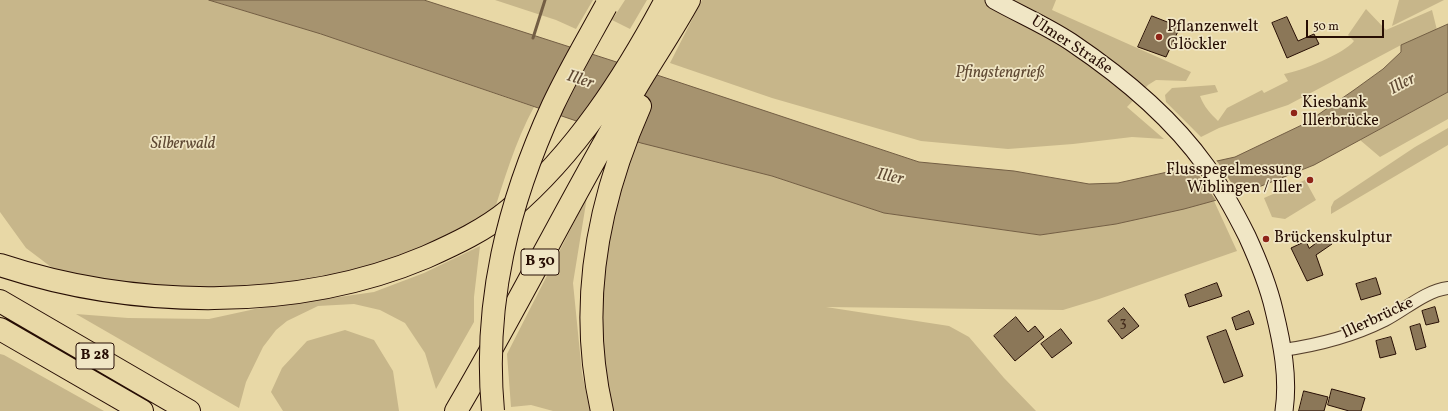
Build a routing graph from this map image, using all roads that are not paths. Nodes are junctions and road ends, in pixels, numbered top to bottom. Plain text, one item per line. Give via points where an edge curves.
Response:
1 (666, 0) edge
2 (689, 0) edge
3 (994, 0) edge
4 (608, 3) edge
5 (663, 26) junction
6 (0, 265) edge
7 (1448, 288) edge
8 (0, 301) edge
9 (0, 329) edge
10 (1283, 350) junction
11 (142, 411) edge
12 (189, 411) edge
13 (456, 411) edge
14 (493, 411) edge
15 (602, 411) edge
16 (1284, 411) edge

1 - 5 highway, B 30
2 - 5 highway, B 30
3 - 10 main road, Ulmer Straße via 1070,41 1108,68 1186,141 1224,192 1246,236 1271,295
4 - 14 highway, bridge via 553,105 508,226 494,296 491,326
5 - 6 highway, B 30 via 551,170 508,210 485,227 451,246 412,263 386,272 312,289 259,296 203,298 157,297 116,292 24,273
5 - 13 highway, B 30 via 634,90 496,343
5 - 15 highway via 609,188 599,233 592,286 591,330
7 - 10 street, Illerbrücke via 1437,290 1365,329 1331,341
8 - 12 highway, B 28
9 - 11 highway, B 28
10 - 16 main road via 1286,389

